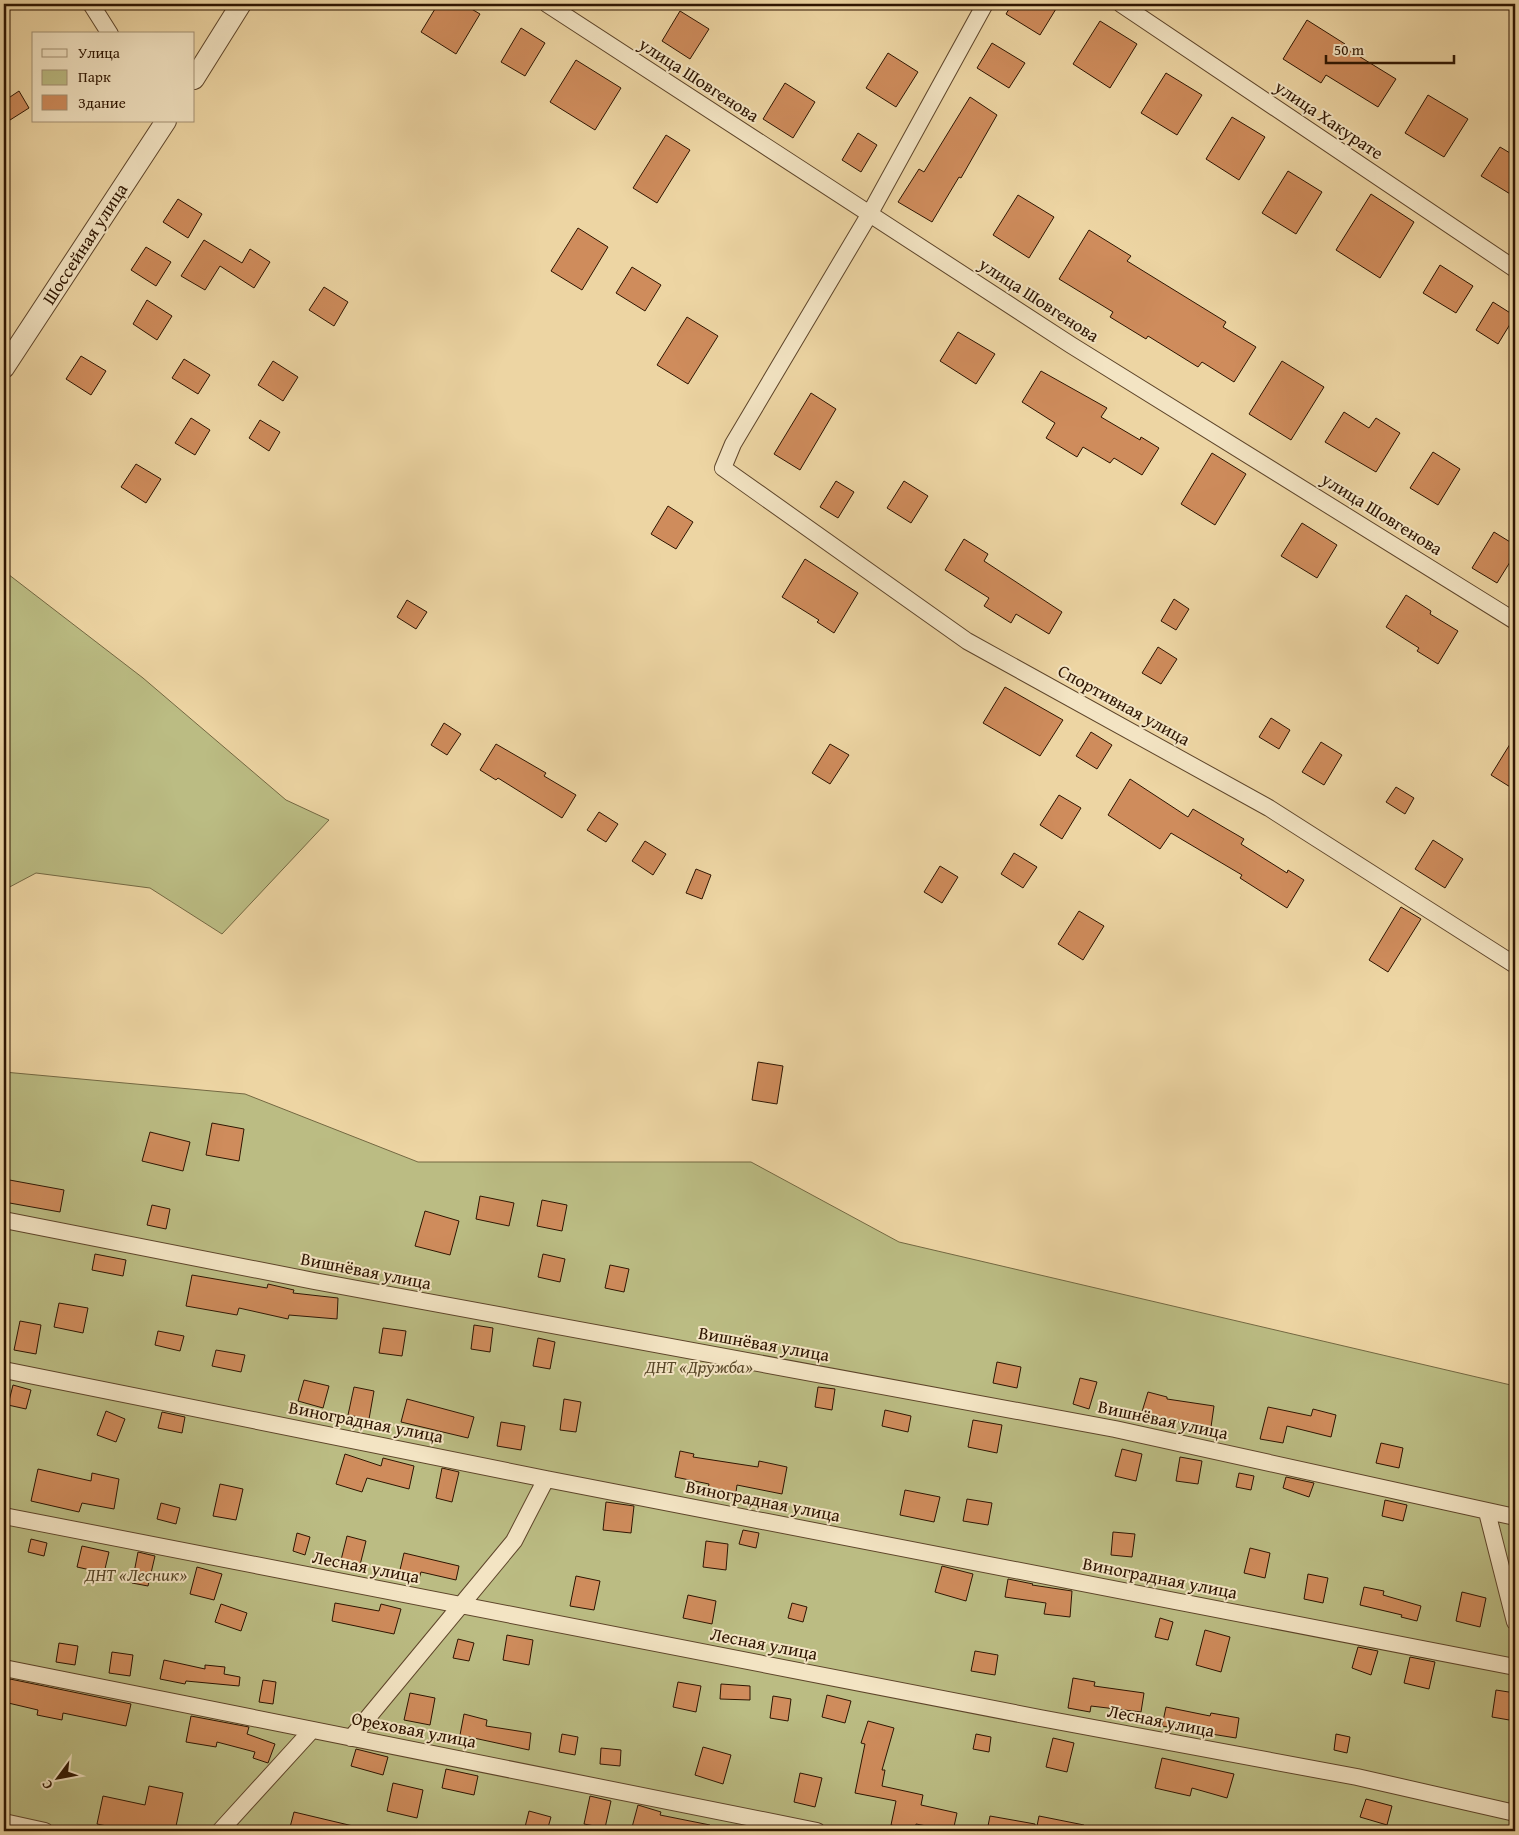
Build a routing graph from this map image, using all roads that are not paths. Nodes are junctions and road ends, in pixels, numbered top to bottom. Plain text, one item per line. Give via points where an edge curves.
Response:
1 (91, 4) edge
2 (241, 4) edge
3 (547, 4) edge
4 (985, 4) edge
5 (1120, 4) edge
6 (109, 32) edge
7 (195, 77) edge
8 (165, 122) edge
9 (868, 215) junction
10 (1515, 269) edge
11 (4, 368) edge
12 (1515, 620) edge
13 (1515, 965) edge
14 (4, 1220) edge
15 (4, 1370) edge
16 (546, 1479) junction
17 (1487, 1512) junction
18 (4, 1516) edge
19 (1515, 1518) edge
20 (460, 1605) junction
21 (1515, 1622) edge
22 (1515, 1667) edge
23 (4, 1668) edge
24 (312, 1730) junction
25 (351, 1738) junction
26 (1515, 1813) edge
27 (4, 1822) edge
28 (46, 1831) edge
29 (220, 1831) edge
30 (817, 1831) edge

1 - 6 street
2 - 7 street
3 - 9 street, улица Шовгенова
4 - 9 street
5 - 10 street, улица Хакурате
8 - 11 street, Шоссейная улица
9 - 12 street, улица Шовгенова
9 - 13 street, Спортивная улица via 733,444 723,468 967,641 1269,808
14 - 17 street, Вишнёвая улица via 314,1282 1115,1429
15 - 16 street, Виноградная улица
16 - 20 street via 514,1541
16 - 22 street, Виноградная улица
17 - 19 street, Вишнёвая улица
17 - 21 street
18 - 20 street, Лесная улица
20 - 25 street
20 - 26 street, Лесная улица via 1357,1777
23 - 24 street, Ореховая улица
24 - 25 street, Ореховая улица
24 - 29 street
25 - 30 street, Ореховая улица
27 - 28 street

